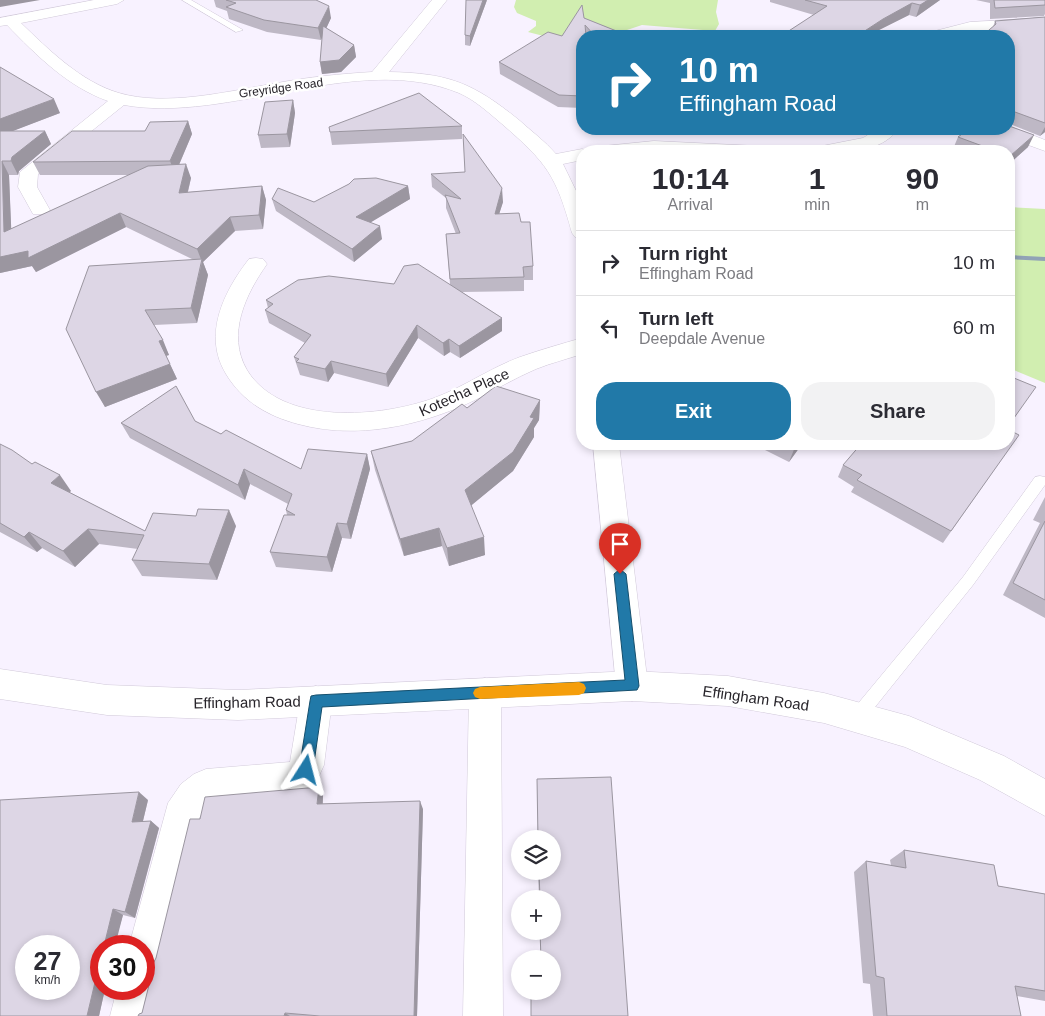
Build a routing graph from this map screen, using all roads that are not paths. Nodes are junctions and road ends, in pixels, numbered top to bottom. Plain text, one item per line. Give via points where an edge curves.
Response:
1 (117, 0) edge
2 (186, 0) edge
3 (436, 2) edge
4 (6, 21) edge
5 (1045, 22) edge
6 (239, 30) dead end
7 (960, 30) edge
8 (377, 76) junction
9 (121, 99) junction
10 (1015, 134) edge
11 (880, 135) edge
12 (854, 145) edge
13 (1045, 146) edge
14 (576, 156) edge
15 (552, 160) junction
16 (40, 210) dead end
17 (576, 211) edge
18 (256, 264) dead end
19 (576, 348) edge
20 (607, 450) edge
21 (1040, 481) dead end
22 (0, 684) edge
23 (632, 686) junction
24 (485, 693) junction
25 (316, 701) junction
26 (857, 717) junction
27 (1045, 798) edge
28 (151, 935) edge
29 (134, 1000) edge
30 (130, 1016) edge
31 (484, 1016) edge

1 - 4 street
2 - 6 lane
3 - 8 street
4 - 9 street, Greyridge Road via 86,86
5 - 7 street
8 - 9 street, Greyridge Road via 190,102
8 - 15 street, Greyridge Road via 429,80 464,89 496,110
9 - 16 street via 29,172 26,188
10 - 13 street
11 - 12 street via 869,142
14 - 15 street
15 - 17 street
18 - 19 street, Kotecha Place via 238,290 229,317 229,345 234,370 251,392 271,406 298,416 337,422 376,422 412,414 460,397 528,364
20 - 23 street
21 - 26 lane via 968,581
22 - 25 street, Effingham Road via 107,700 238,705
23 - 24 street, Effingham Road
23 - 26 street, Effingham Road via 728,692 824,708
24 - 25 street, Effingham Road
24 - 31 street
25 - 28 street via 308,765 304,773 293,778 206,786 186,804
26 - 27 street, Effingham Road via 909,732 992,768
29 - 30 street

